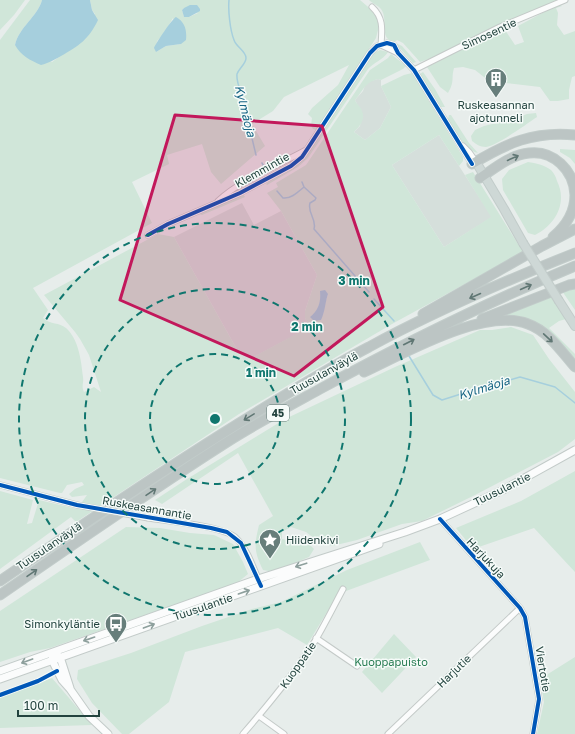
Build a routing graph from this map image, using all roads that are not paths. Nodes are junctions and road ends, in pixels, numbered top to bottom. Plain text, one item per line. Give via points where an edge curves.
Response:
1 (565, 0) edge
2 (372, 7) dead end
3 (381, 45) junction
4 (414, 70) junction
5 (575, 136) edge
6 (474, 163) junction
7 (482, 177) junction
8 (575, 229) edge
9 (148, 235) dead end
10 (542, 246) junction
11 (575, 252) edge
12 (575, 266) edge
13 (573, 284) edge
14 (468, 326) junction
15 (575, 326) edge
16 (369, 347) junction
17 (575, 367) edge
18 (306, 397) junction
19 (575, 450) edge
20 (0, 485) edge
21 (440, 519) junction
22 (0, 581) edge
23 (259, 583) junction
24 (343, 589) dead end
25 (0, 595) edge
26 (520, 608) junction
27 (316, 638) junction
28 (53, 652) junction
29 (60, 658) junction
30 (52, 660) junction
31 (357, 666) dead end
32 (0, 671) edge
33 (0, 679) edge
34 (70, 688) junction
35 (259, 716) junction
36 (108, 734) edge
37 (243, 734) edge
38 (284, 734) edge
39 (388, 734) edge
40 (534, 734) edge

1 - 4 street, Simosentie via 500,27
2 - 3 street via 382,22
3 - 4 street via 387,43 394,46
3 - 9 street, Klemmintie via 370,53 308,148 239,185 217,202
4 - 6 street via 458,142 469,152
5 - 6 highway via 526,138 502,147
6 - 7 main road
7 -> 10 highway via 511,158 530,153 551,156 566,168 574,185 575,195 571,214 560,231
7 - 15 main road, bridge via 500,211
8 - 10 highway
10 - 16 highway
11 -> 16 highway, Tuusulanväylä / 45
18 -> 12 highway, Tuusulanväylä / 45 via 480,307
13 - 14 highway
14 -> 17 highway via 502,320 528,324 551,340
14 - 18 highway
16 -> 22 highway, Tuusulanväylä / 45 via 170,466
25 -> 18 highway, Tuusulanväylä / 45 via 229,441
19 - 21 main road, Tuusulantie via 515,483
20 - 23 street, Ruskeasannantie, bridge via 77,505 227,532 240,543
21 - 23 main road, Tuusulantie via 377,545
21 - 26 street, Harjukuja
23 -> 28 main road, Tuusulantie
29 -> 23 main road, Tuusulantie
24 - 27 street, Kuoppatie
26 - 39 street, Harjutie
26 - 40 street, Viertotie via 525,616 539,699
27 - 31 street
27 - 35 street, Kuoppatie
28 - 29 main road
28 - 30 main road
28 -> 32 main road, Tuusulantie
29 - 30 main road, Tuusulantie
29 - 34 main road
30 - 33 main road, Tuusulantie
30 - 34 main road via 62,680
34 - 36 main road via 90,716
35 - 37 street, Kuoppatie
35 - 38 street

